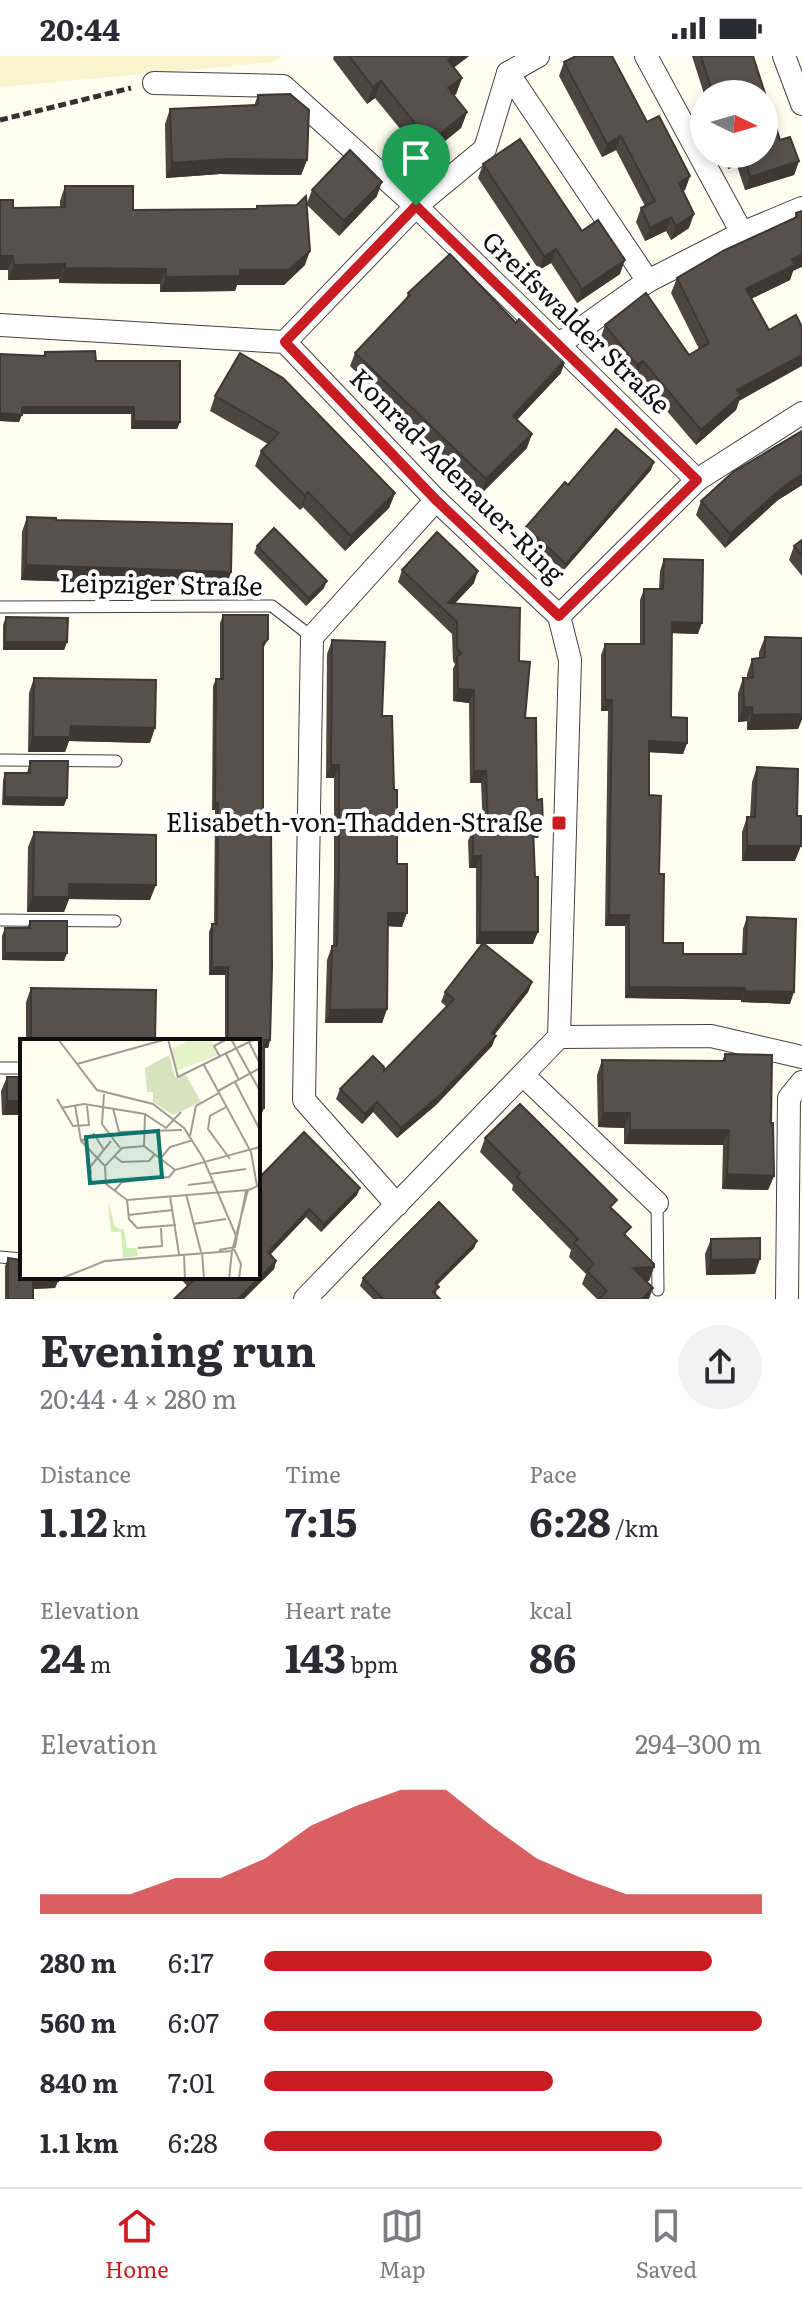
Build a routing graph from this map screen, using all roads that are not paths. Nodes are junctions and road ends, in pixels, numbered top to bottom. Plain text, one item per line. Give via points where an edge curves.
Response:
1 (538, 56) edge
2 (646, 56) edge
3 (784, 56) edge
4 (508, 73) junction
5 (154, 83) road end
6 (802, 104) edge
7 (416, 206) junction
8 (802, 208) edge
9 (742, 233) junction
10 (648, 281) junction
11 (0, 325) edge
12 (285, 342) junction
13 (558, 345) junction
14 (802, 413) edge
15 (697, 480) junction
16 (436, 500) junction
17 (0, 607) edge
18 (559, 616) junction
19 (312, 637) junction
20 (0, 760) edge
21 (116, 761) dead end
22 (0, 920) edge
23 (115, 921) dead end
24 (559, 1037) junction
25 (802, 1057) edge
26 (523, 1075) junction
27 (802, 1082) edge
28 (657, 1203) joint
29 (397, 1205) junction
30 (0, 1257) edge
31 (20, 1259) edge
32 (658, 1290) dead end
33 (309, 1298) edge
34 (787, 1299) edge

1 - 4 street
2 - 9 street
3 - 6 street
4 - 7 street via 485,149
4 - 10 street
5 - 7 street, Greifswalder Straße via 283,86
7 - 12 street
7 - 13 street, Greifswalder Straße
8 - 9 street
9 - 10 street
10 - 13 street
11 - 12 street
12 - 16 street, Konrad-Adenauer-Ring
13 - 15 street, Greifswalder Straße
14 - 15 street
15 - 18 street
16 - 18 street, Konrad-Adenauer-Ring
16 - 19 street
17 - 19 lane, Leipziger Straße via 272,606
18 - 24 street, Konrad-Adenauer-Ring via 570,660
19 - 29 street via 304,1100
20 - 21 lane
22 - 23 lane
24 - 25 street via 711,1036
24 - 26 street
26 - 28 street
26 - 29 street
27 - 34 street via 789,1098
28 - 32 lane
29 - 33 street
30 - 31 lane

